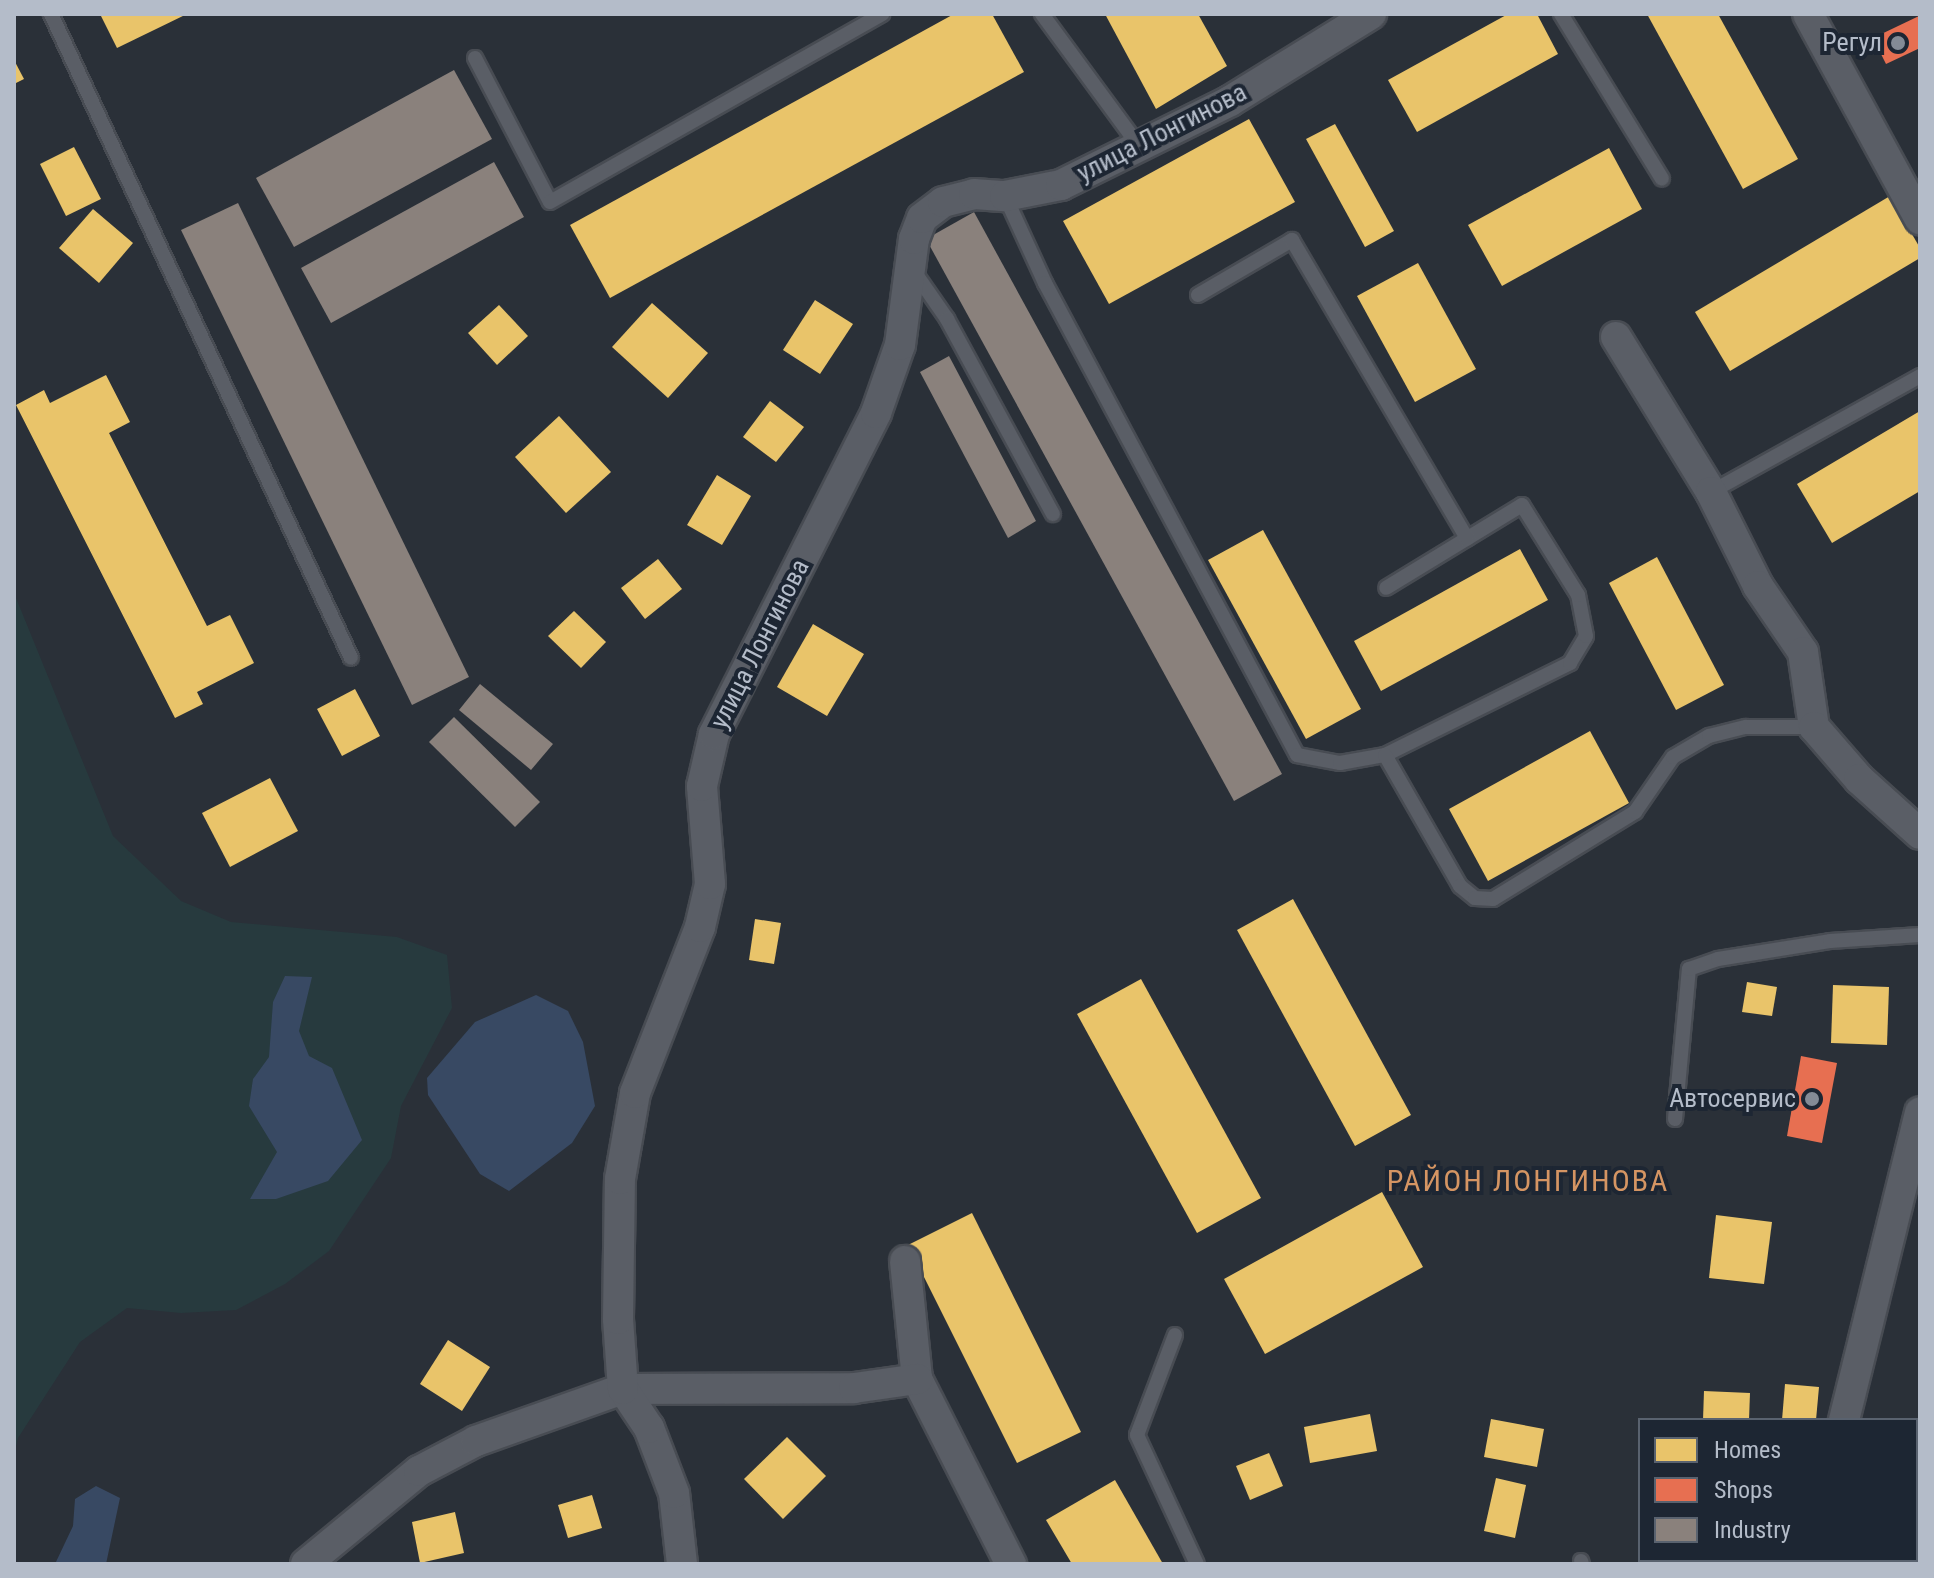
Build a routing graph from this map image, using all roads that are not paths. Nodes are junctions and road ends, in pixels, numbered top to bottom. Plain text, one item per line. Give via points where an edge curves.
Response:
1 (51, 14) edge
2 (882, 14) edge
3 (1042, 14) edge
4 (1371, 14) edge
5 (1561, 14) edge
6 (1808, 14) edge
7 (475, 58) dead end
8 (1139, 146) junction
9 (1662, 179) dead end
10 (1005, 196) junction
11 (1920, 219) edge
12 (910, 266) junction
13 (1198, 295) dead end
14 (1616, 337) dead end
15 (1920, 376) edge
16 (1711, 492) junction
17 (1053, 514) dead end
18 (1467, 538) junction
19 (1386, 588) dead end
20 (351, 658) dead end
21 (1814, 727) junction
22 (1385, 755) junction
23 (1920, 834) edge
24 (1920, 935) edge
25 (1920, 1112) edge
26 (1675, 1119) dead end
27 (905, 1261) dead end
28 (1175, 1335) dead end
29 (917, 1379) junction
30 (623, 1389) junction
31 (1844, 1418) edge
32 (306, 1564) edge
33 (682, 1564) edge
34 (1011, 1564) edge
35 (1197, 1564) edge

1 - 20 lane
2 - 7 lane via 550,202
3 - 8 lane
4 - 8 street, улица Лонгинова via 1230,101
5 - 9 lane
6 - 11 street
8 - 10 street, улица Лонгинова via 1061,185
10 - 12 street, улица Лонгинова via 974,194 943,202 922,218
10 - 22 lane via 1045,283 1297,755 1340,763
12 - 17 lane via 947,319
12 - 30 street, улица Лонгинова via 900,345 876,413 714,734 702,786 710,884 700,927 635,1093 620,1179
13 - 18 lane via 1292,240
14 - 16 street
15 - 16 lane
16 - 21 street via 1758,586 1803,652
18 - 19 lane
18 - 22 lane via 1522,505 1578,595 1586,636 1570,663
21 - 22 lane via 1746,727 1709,736 1673,757 1635,812 1493,899 1475,898 1460,886
21 - 23 street via 1859,779
24 - 26 lane via 1830,941 1718,959 1689,969
25 - 31 street
27 - 29 street
28 - 35 lane via 1137,1435
29 - 30 street via 854,1388
29 - 34 street
30 - 32 street via 476,1441 419,1471
30 - 33 street, улица Лонгинова via 649,1428 674,1493

